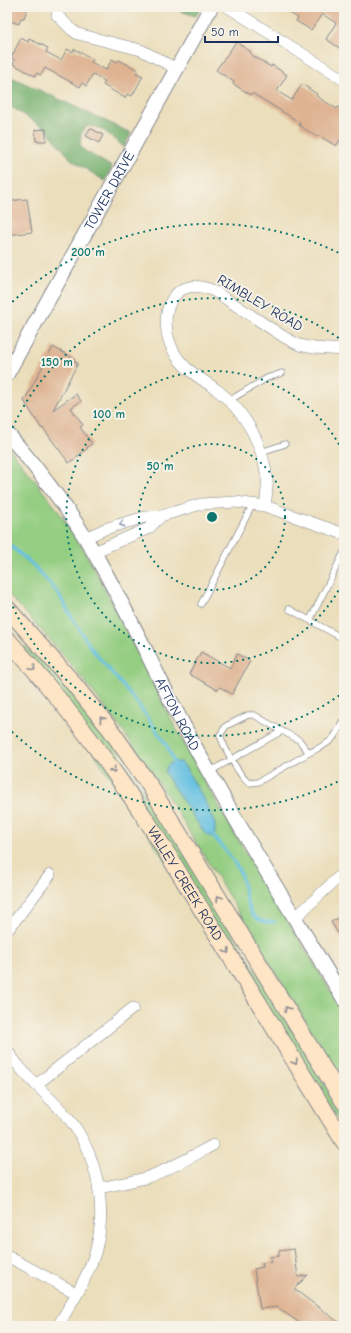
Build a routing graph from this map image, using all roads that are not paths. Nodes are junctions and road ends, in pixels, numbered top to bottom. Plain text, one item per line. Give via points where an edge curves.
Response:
1 (211, 7) edge
2 (228, 7) edge
3 (57, 15) dead end
4 (177, 69) junction
5 (344, 80) edge
6 (344, 350) edge
7 (282, 373) dead end
8 (7, 374) edge
9 (230, 400) junction
10 (7, 433) edge
11 (285, 444) dead end
12 (261, 452) junction
13 (253, 504) junction
14 (265, 506) junction
15 (160, 516) junction
16 (344, 534) edge
17 (85, 538) junction
18 (94, 552) junction
19 (344, 552) edge
20 (201, 604) dead end
21 (7, 608) edge
22 (289, 609) dead end
23 (310, 620) junction
24 (7, 639) edge
25 (344, 640) edge
26 (342, 722) dead end
27 (282, 731) junction
28 (309, 753) junction
29 (232, 759) junction
30 (209, 772) junction
31 (344, 872) edge
32 (50, 875) dead end
33 (295, 918) junction
34 (7, 931) edge
35 (344, 998) edge
36 (133, 1008) dead end
37 (7, 1050) edge
38 (36, 1085) junction
39 (344, 1102) edge
40 (344, 1142) edge
41 (213, 1145) dead end
42 (99, 1188) junction
43 (7, 1256) edge
44 (76, 1293) junction
45 (58, 1326) edge

1 - 4 street, TOWER DRIVE
2 - 5 street
3 - 4 street via 78,34 138,49
4 - 8 street, TOWER DRIVE
6 - 9 street, RIMBLEY ROAD via 299,345 204,286 182,289 170,300 166,313 165,326 173,352 191,372
7 - 9 lane via 267,378
9 - 12 street, RIMBLEY ROAD via 245,420
10 - 17 street, AFTON ROAD via 46,480
11 - 12 lane
12 - 14 street, RIMBLEY ROAD via 267,480
13 - 14 street
13 - 15 street via 201,504
13 - 20 lane
14 - 16 street
15 -> 17 street via 121,524
15 - 18 street via 149,528
17 - 18 street, AFTON ROAD
18 - 30 street, AFTON ROAD
19 - 23 lane
39 -> 21 main road, VALLEY CREEK ROAD via 144,777 68,677
22 - 23 lane
23 - 25 lane
24 -> 40 main road, VALLEY CREEK ROAD via 74,718 131,796
26 - 28 lane via 336,736
27 - 28 lane via 299,740
27 - 29 lane
27 - 29 lane via 254,715 248,715 226,726 220,735
28 - 29 lane via 254,783 244,780
29 - 30 lane
30 - 33 street, AFTON ROAD
31 - 33 street
32 - 34 street
33 - 35 street, AFTON ROAD
36 - 38 street
37 - 38 street
38 - 42 street via 60,1109 79,1134 88,1151
41 - 42 street via 162,1172
42 - 44 street via 99,1231 95,1252
43 - 44 street
44 - 45 street

